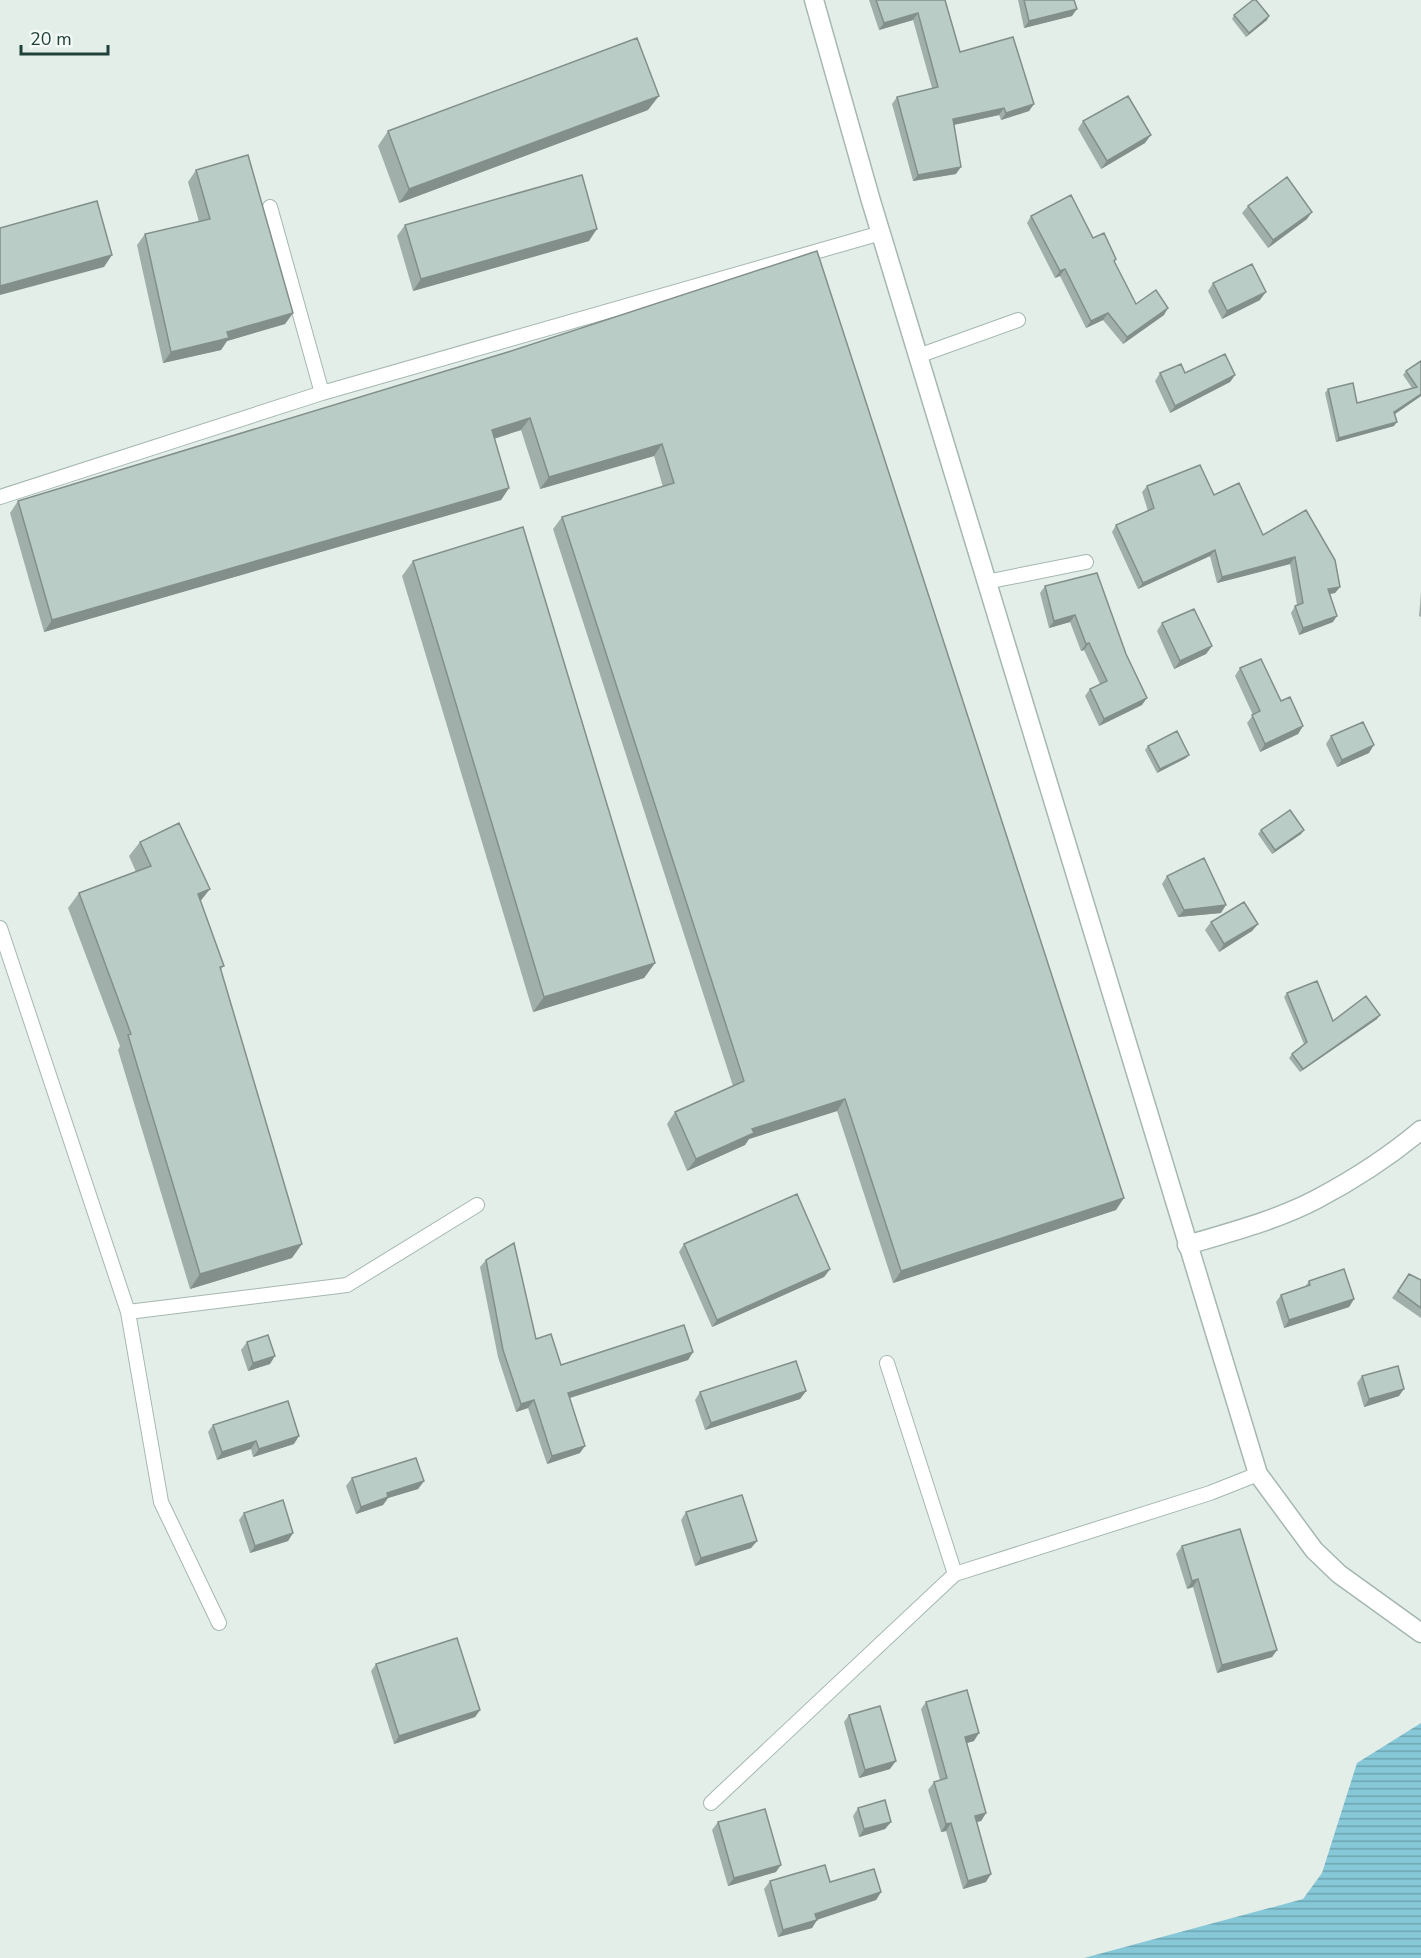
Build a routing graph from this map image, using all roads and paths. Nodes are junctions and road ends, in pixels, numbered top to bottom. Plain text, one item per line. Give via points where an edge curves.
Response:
1 (814, 0) edge
2 (270, 207) dead end
3 (881, 233) junction
4 (1018, 320) dead end
5 (918, 356) junction
6 (322, 393) junction
7 (0, 497) edge
8 (1086, 562) dead end
9 (986, 582) junction
10 (0, 928) edge
11 (1421, 1130) edge
12 (477, 1205) dead end
13 (1187, 1245) junction
14 (128, 1312) junction
15 (886, 1363) dead end
16 (1258, 1474) junction
17 (956, 1574) junction
18 (219, 1623) dead end
19 (1421, 1633) edge
20 (711, 1803) dead end

1 - 3 street
2 - 6 lane
3 - 5 street
3 - 6 lane
4 - 5 lane
5 - 9 street
6 - 7 lane
8 - 9 lane
9 - 13 street
10 - 14 lane
11 - 13 street via 1398,1149 1317,1199 1256,1225
12 - 14 lane via 347,1285
13 - 16 street
14 - 18 lane via 161,1502
15 - 17 lane
16 - 17 lane
16 - 19 street via 1314,1550 1340,1574
17 - 20 lane

